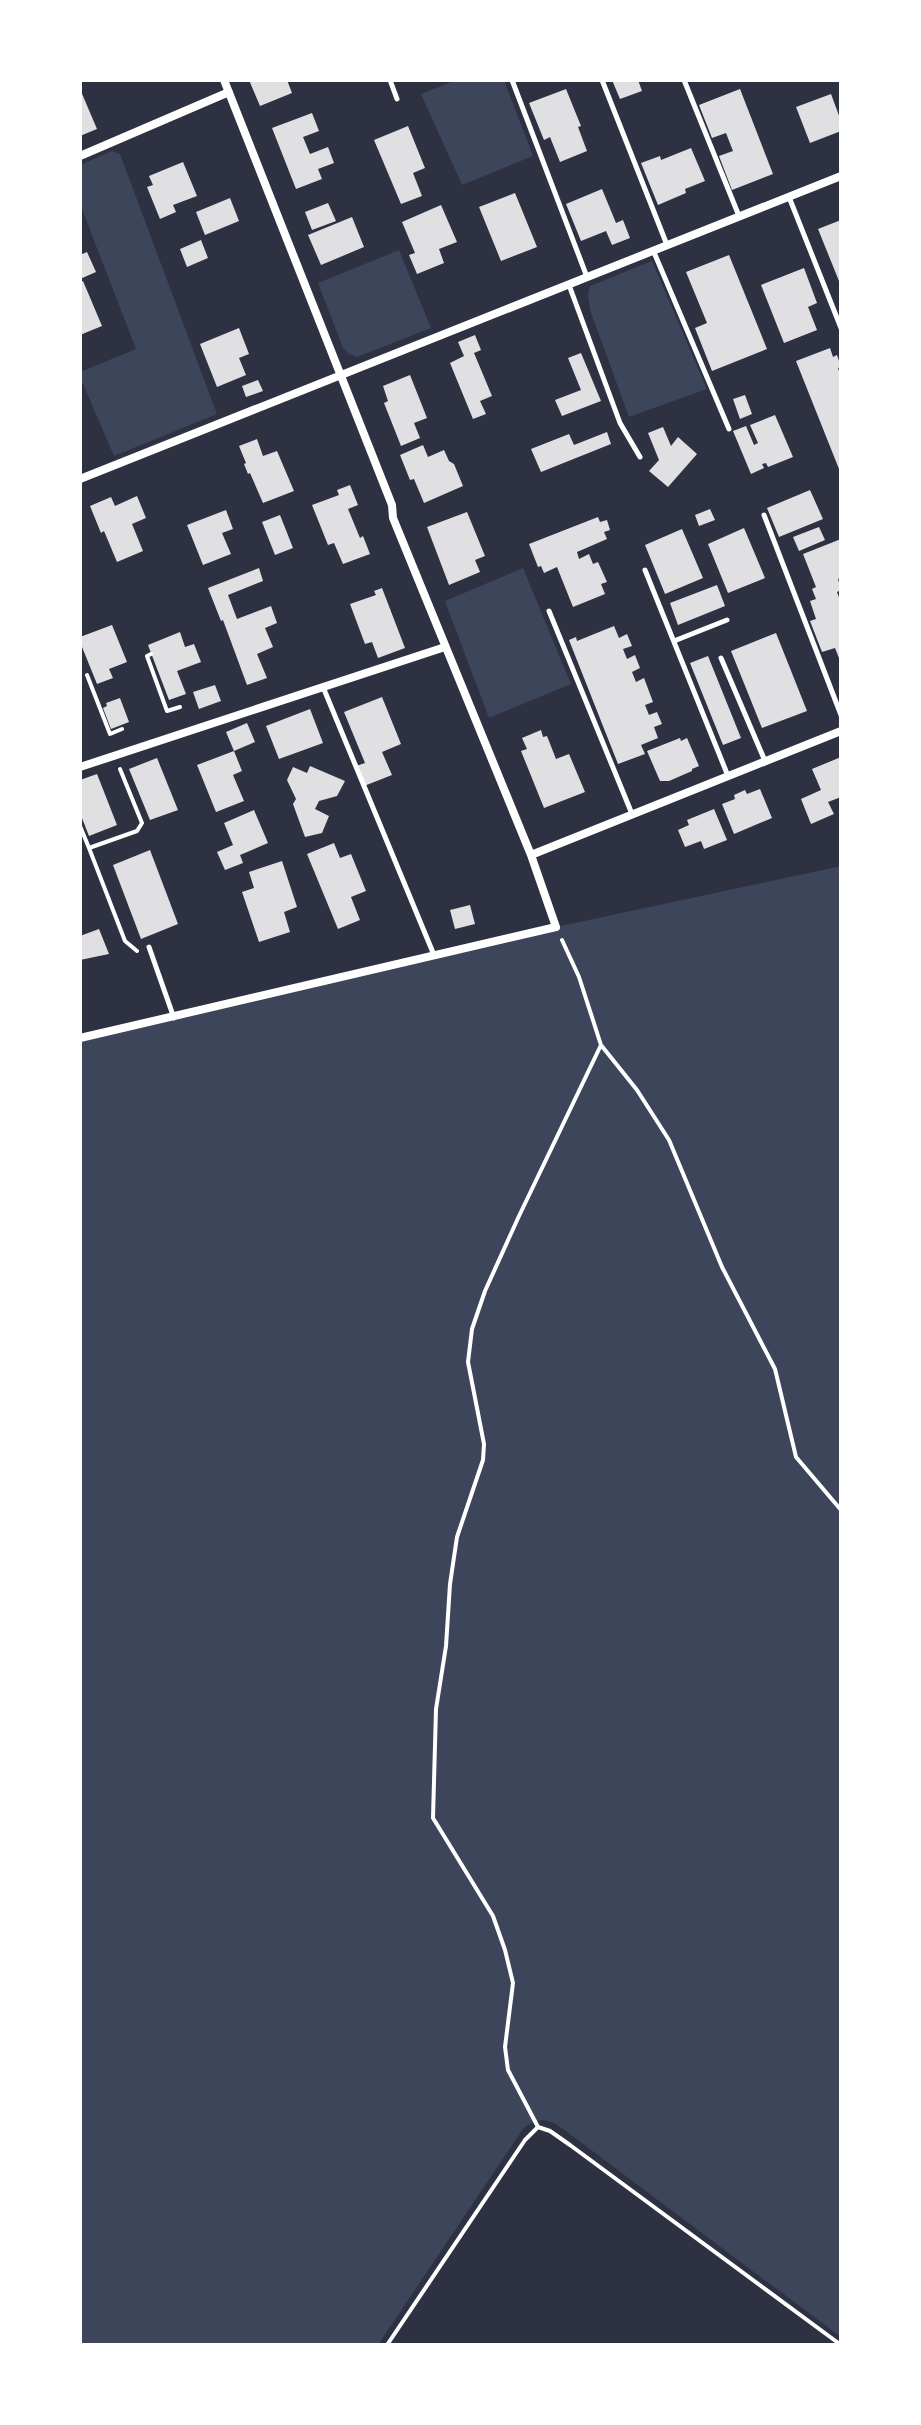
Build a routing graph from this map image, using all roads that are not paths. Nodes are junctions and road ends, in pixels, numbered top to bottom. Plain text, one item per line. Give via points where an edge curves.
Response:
1 (224, 80) edge
2 (390, 80) edge
3 (512, 80) edge
4 (602, 80) edge
5 (684, 80) edge
6 (229, 92) junction
7 (397, 99) dead end
8 (80, 156) edge
9 (841, 176) edge
10 (789, 197) junction
11 (739, 216) junction
12 (667, 245) junction
13 (653, 250) junction
14 (587, 277) junction
15 (569, 285) junction
16 (841, 328) edge
17 (340, 375) junction
18 (729, 429) dead end
19 (640, 457) dead end
20 (80, 479) edge
21 (764, 515) dead end
22 (645, 570) dead end
23 (549, 611) dead end
24 (727, 620) dead end
25 (674, 641) junction
26 (445, 647) junction
27 (721, 658) dead end
28 (323, 687) junction
29 (841, 715) edge
30 (841, 731) edge
31 (765, 761) junction
32 (80, 767) edge
33 (728, 776) junction
34 (632, 814) junction
35 (531, 855) junction
36 (149, 947) road end
37 (435, 956) junction
38 (174, 1018) junction
39 (80, 1038) edge

1 - 6 street
2 - 7 lane
3 - 14 lane
4 - 12 lane
5 - 11 lane
6 - 8 street
6 - 17 street
9 - 10 street
10 - 11 street
10 - 16 lane
11 - 12 street
12 - 13 street
13 - 14 street
13 - 18 lane
14 - 15 street
15 - 17 street
15 - 19 lane via 620,423
17 - 20 street
17 - 26 street
21 - 29 lane
22 - 25 lane
23 - 34 lane
24 - 25 lane
25 - 33 lane
26 - 28 street
26 - 35 street
27 - 31 lane
28 - 32 street
28 - 37 lane
30 - 31 street
31 - 33 street
33 - 34 street
34 - 35 street
35 - 37 street via 556,927
36 - 38 lane
37 - 38 street
38 - 39 street

